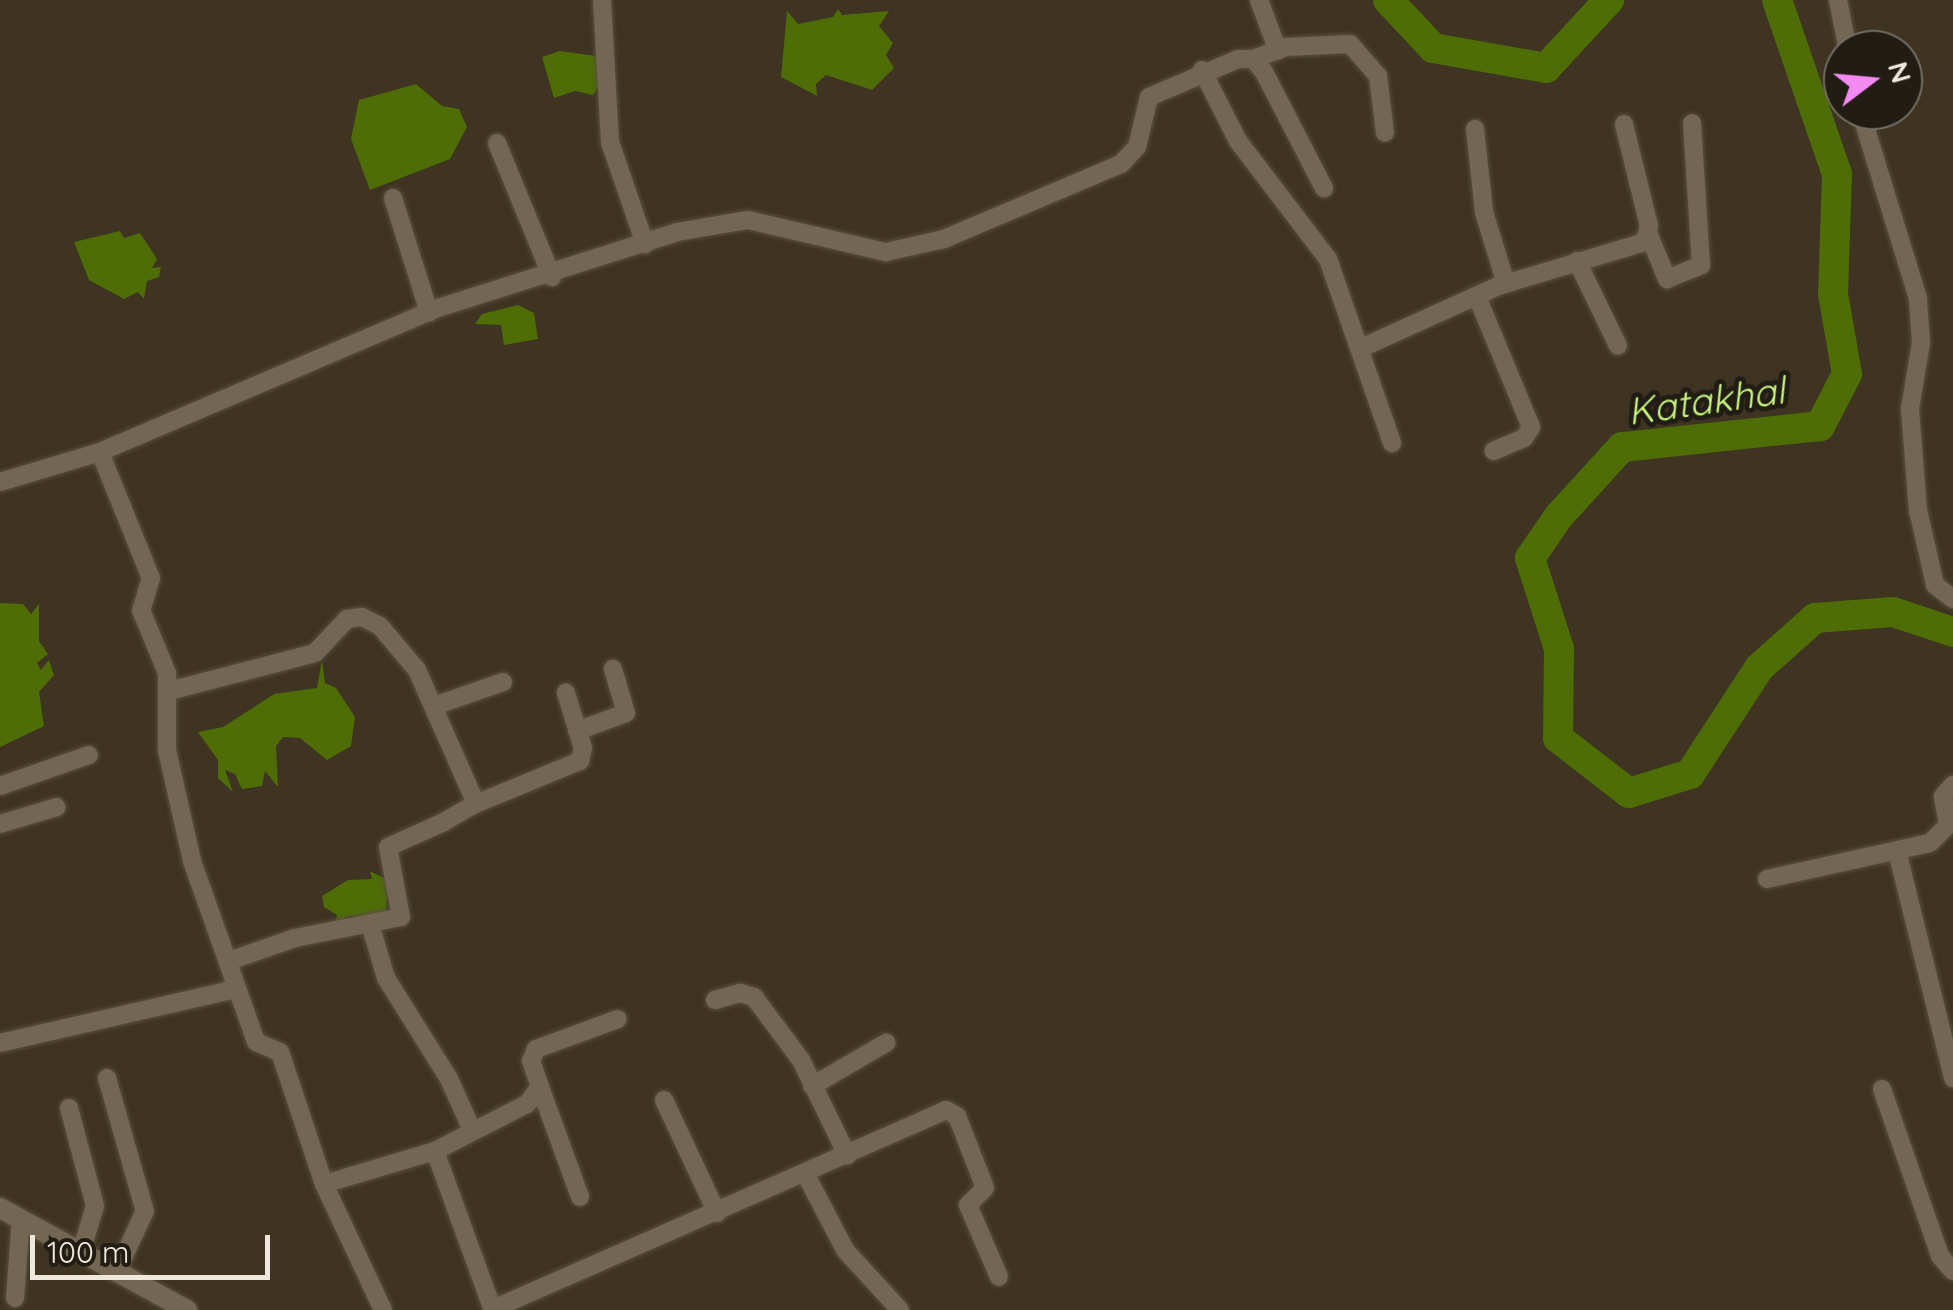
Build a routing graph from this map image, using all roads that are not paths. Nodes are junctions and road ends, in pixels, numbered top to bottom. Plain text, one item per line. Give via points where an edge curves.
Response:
1 (602, 0) edge
2 (1258, 0) edge
3 (1838, 0) edge
4 (1844, 30) edge
5 (1278, 51) junction
6 (1253, 59) junction
7 (1202, 70) junction
8 (1692, 123) dead end
9 (1624, 124) dead end
10 (1475, 129) dead end
11 (1866, 130) edge
12 (1384, 134) dead end
13 (498, 143) dead end
14 (1324, 188) dead end
15 (393, 198) dead end
16 (1649, 235) junction
17 (645, 244) junction
18 (1577, 261) junction
19 (552, 277) junction
20 (1506, 284) junction
21 (1478, 300) junction
22 (428, 312) junction
23 (1618, 346) dead end
24 (1361, 348) junction
25 (1392, 443) dead end
26 (1494, 451) dead end
27 (100, 452) junction
28 (0, 482) edge
29 (1953, 599) edge
30 (613, 668) dead end
31 (503, 682) dead end
32 (169, 691) junction
33 (566, 693) dead end
34 (438, 706) junction
35 (578, 731) junction
36 (89, 756) dead end
37 (1953, 785) edge
38 (0, 786) edge
39 (472, 805) junction
40 (57, 807) dead end
41 (0, 824) edge
42 (1898, 854) junction
43 (1767, 879) dead end
44 (370, 924) junction
45 (230, 961) junction
46 (236, 989) junction
47 (715, 1000) dead end
48 (618, 1019) dead end
49 (0, 1043) edge
50 (886, 1043) dead end
51 (106, 1078) dead end
52 (1953, 1078) edge
53 (812, 1086) junction
54 (540, 1087) junction
55 (1882, 1089) dead end
56 (664, 1100) dead end
57 (69, 1108) dead end
58 (472, 1130) junction
59 (436, 1151) junction
60 (847, 1155) junction
61 (806, 1173) junction
62 (324, 1184) junction
63 (580, 1197) dead end
64 (0, 1208) edge
65 (717, 1212) junction
66 (20, 1219) junction
67 (87, 1234) junction
68 (117, 1271) junction
69 (1953, 1272) edge
70 (999, 1277) dead end
71 (15, 1298) dead end
72 (188, 1310) edge
73 (383, 1310) edge
74 (493, 1310) edge
75 (900, 1310) edge

1 - 17 street via 610,142
2 - 5 street
3 - 4 street
5 - 6 street
5 - 12 street via 1350,44 1378,76
6 - 7 street
6 - 14 street
7 - 17 street via 1149,97 1137,146 1121,164 944,239 886,252 736,220
7 - 24 street via 1238,140 1313,232
8 - 16 street via 1701,265 1666,279
9 - 16 street
10 - 20 street via 1484,212
11 - 29 street via 1918,299 1921,342 1910,409 1918,510 1935,586
13 - 19 street
15 - 22 street
16 - 18 street via 1639,246
17 - 19 street
18 - 20 street
18 - 23 street
19 - 22 street
20 - 21 street
21 - 24 street
21 - 26 street via 1530,427 1524,438
22 - 27 street
24 - 25 street
27 - 28 street
27 - 32 street via 150,578 141,610
30 - 35 street via 626,712
31 - 34 street
32 - 34 street via 315,653 346,619 362,617 405,656
32 - 45 street via 166,738 184,829
33 - 35 street
34 - 39 street
35 - 39 street via 580,761
36 - 38 street
37 - 42 street via 1943,796 1948,825 1942,834
39 - 44 street via 388,847 404,910 401,917
40 - 41 street
42 - 43 street
42 - 52 street
44 - 45 street via 295,938
44 - 58 street via 386,978 449,1078
45 - 46 street
46 - 49 street
46 - 62 street via 258,1046 280,1052
47 - 53 street via 740,992 754,997
48 - 54 street via 536,1049 531,1061
50 - 53 street
51 - 68 street via 146,1210
53 - 60 street
54 - 58 street via 527,1104
54 - 63 street
55 - 69 street via 1940,1256
56 - 65 street
57 - 67 street
58 - 59 street
59 - 62 street
59 - 74 street
60 - 61 street
60 - 70 street via 952,1111 985,1188 968,1205
61 - 65 street
61 - 75 street via 845,1250
62 - 73 street
64 - 66 street
65 - 74 street
66 - 67 street
66 - 71 street
67 - 68 street
68 - 72 street

